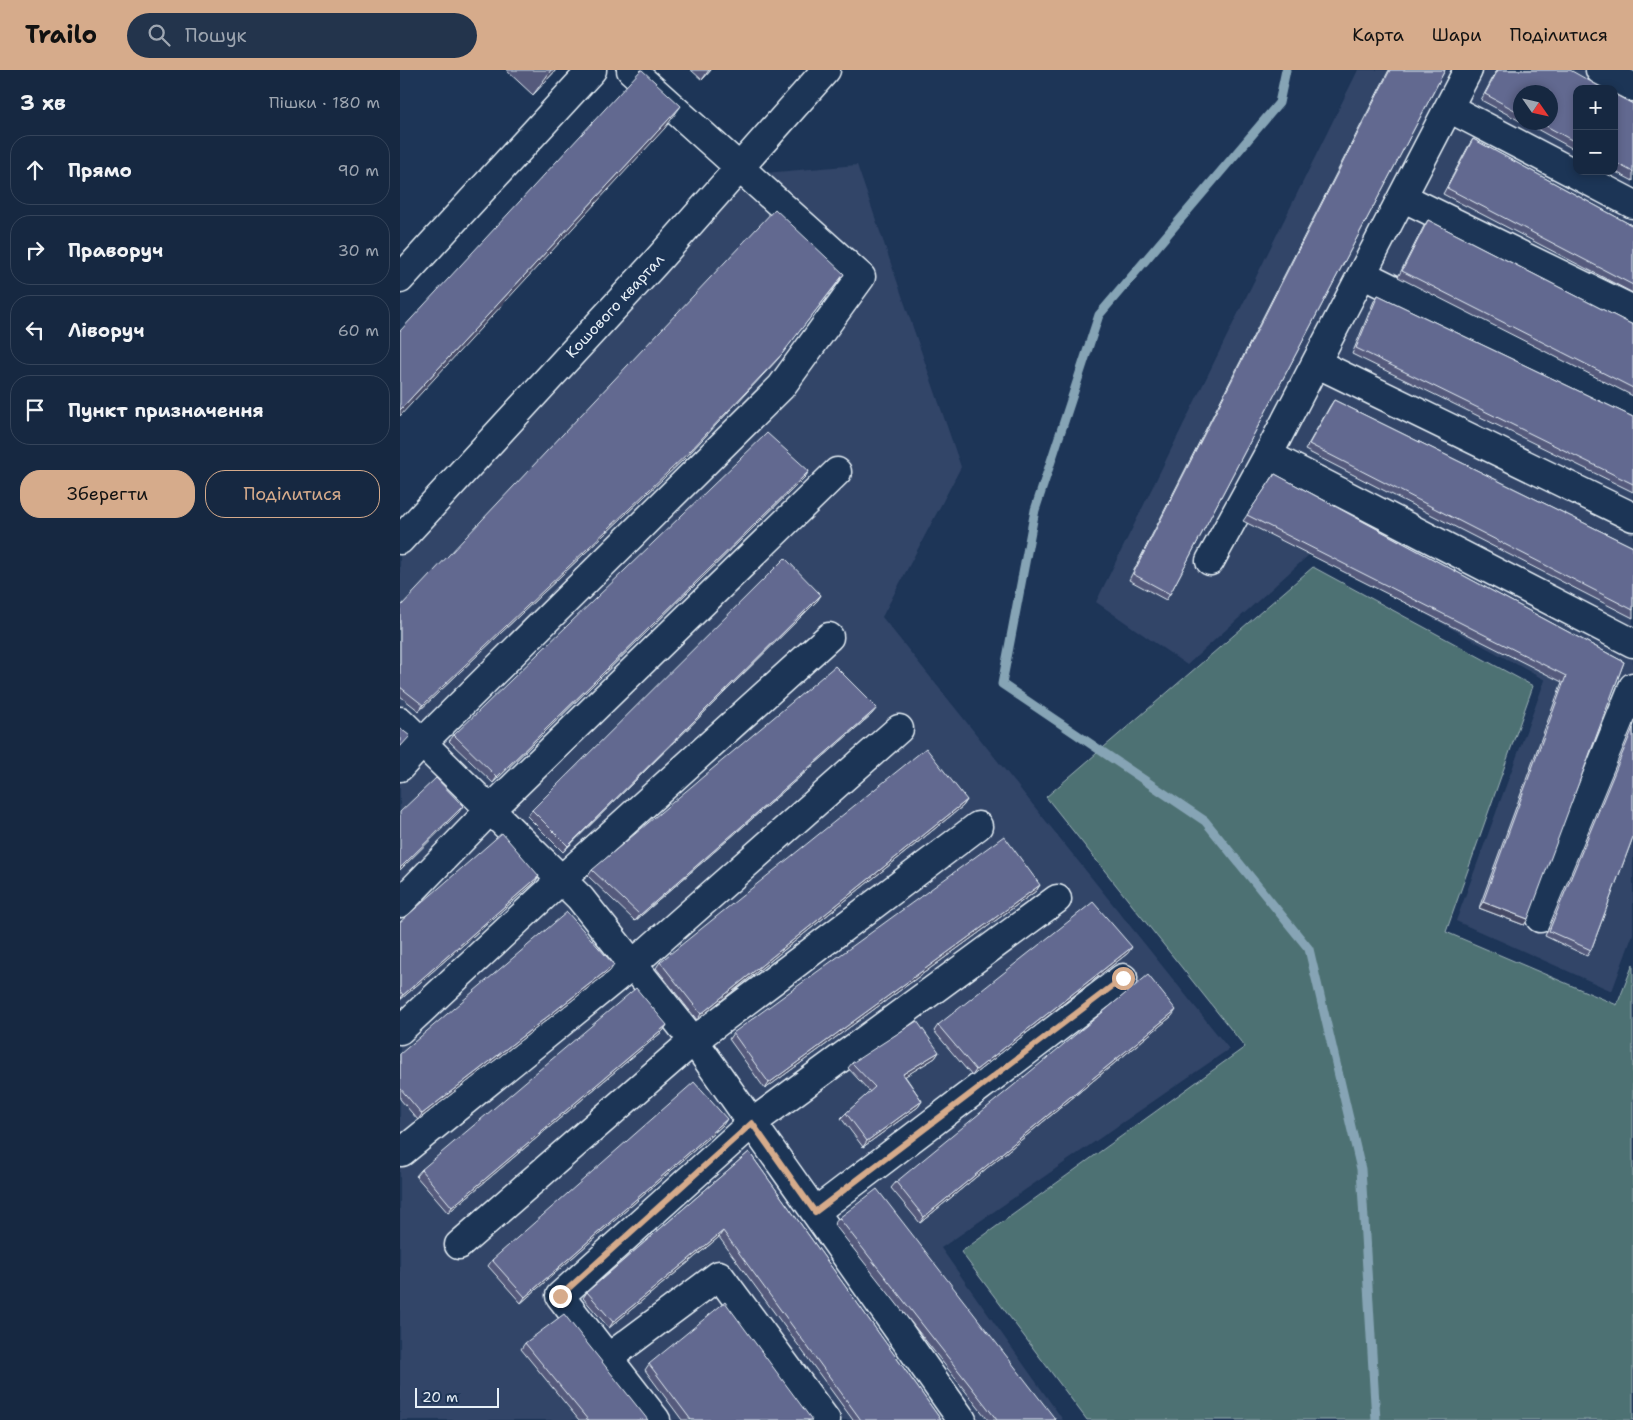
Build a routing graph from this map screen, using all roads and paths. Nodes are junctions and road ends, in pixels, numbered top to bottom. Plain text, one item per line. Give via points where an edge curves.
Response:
1 (592, 70) edge
2 (631, 70) edge
3 (826, 70) edge
4 (1468, 70) edge
5 (1600, 70) edge
6 (1633, 87) edge
7 (1449, 108) junction
8 (740, 168) junction
9 (1402, 197) junction
10 (1633, 204) edge
11 (1362, 274) junction
12 (400, 279) edge
13 (1633, 310) edge
14 (1316, 363) junction
15 (1633, 408) edge
16 (1268, 455) junction
17 (837, 472) dead end
18 (1633, 517) edge
19 (400, 540) edge
20 (1210, 560) dead end
21 (829, 637) dead end
22 (1633, 643) edge
23 (1633, 687) edge
24 (400, 721) edge
25 (899, 729) dead end
26 (422, 743) junction
27 (400, 767) edge
28 (491, 810) junction
29 (978, 826) dead end
30 (562, 880) junction
31 (1057, 899) dead end
32 (400, 903) edge
33 (1540, 918) dead end
34 (633, 964) junction
35 (1123, 978) dead end
36 (400, 1030) edge
37 (693, 1041) junction
38 (752, 1123) junction
39 (402, 1152) dead end
40 (815, 1212) junction
41 (459, 1245) dead end
42 (608, 1358) junction
43 (656, 1420) edge
44 (826, 1420) edge
45 (962, 1420) edge

1 - 12 street
2 - 8 street
3 - 8 street, Кошового квартал
4 - 7 street
5 - 6 street
7 - 9 street
7 - 10 street
8 - 19 street, Кошового квартал
8 - 26 street via 861,277 781,387
9 - 11 street
9 - 13 street
11 - 14 street
11 - 15 street
14 - 16 street
14 - 18 street
16 - 20 street
16 - 22 street
17 - 28 street
21 - 30 street
23 - 33 street
24 - 26 street
25 - 34 street
26 - 27 street
26 - 28 street
28 - 30 street
28 - 32 street
29 - 37 street
30 - 34 street
30 - 36 street
31 - 38 street
34 - 37 street
34 - 39 street
35 - 40 street
37 - 38 street
37 - 41 street
38 - 40 street
38 - 42 street via 560,1296
40 - 45 street
42 - 43 street
42 - 44 street via 719,1275

